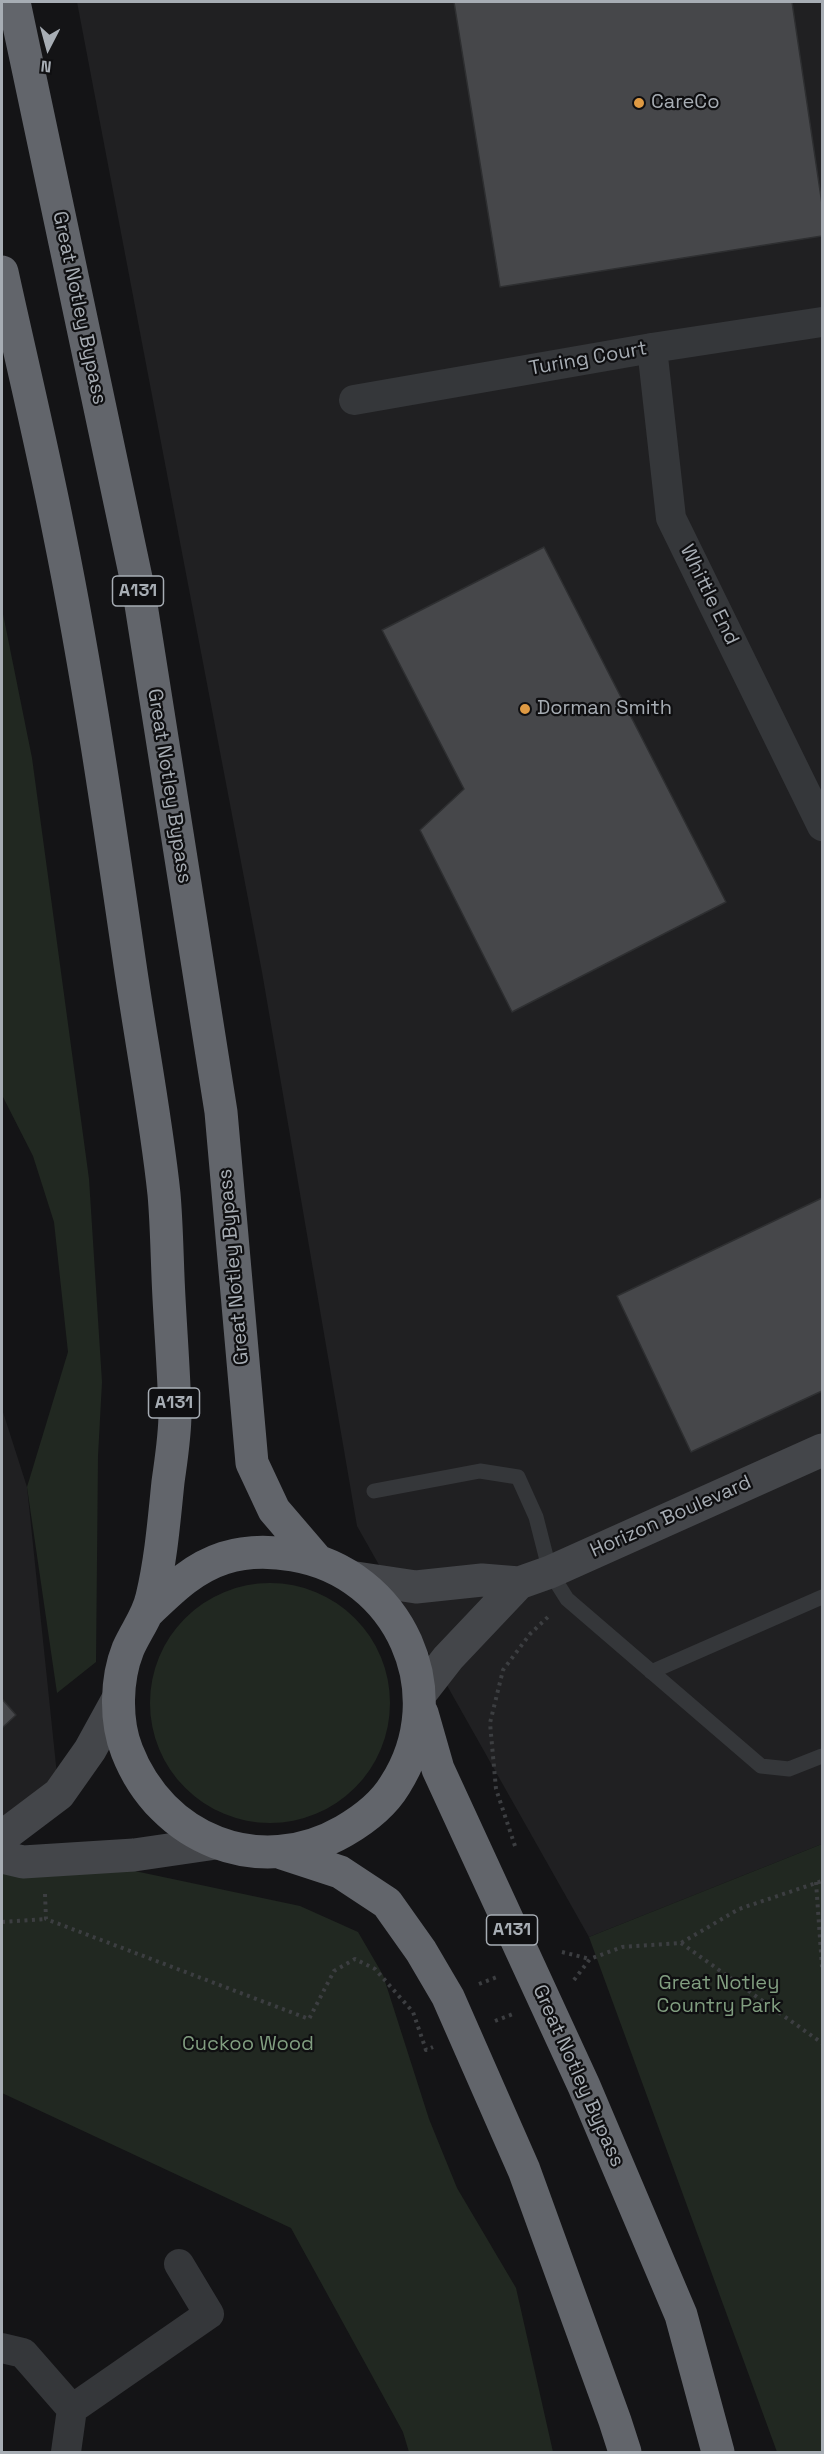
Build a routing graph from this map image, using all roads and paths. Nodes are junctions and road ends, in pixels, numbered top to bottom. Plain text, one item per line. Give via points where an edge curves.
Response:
1 (14, 2) edge
2 (2, 272) edge
3 (822, 322) edge
4 (652, 348) junction
5 (354, 400) dead end
6 (822, 826) edge
7 (822, 1450) edge
8 (374, 1491) dead end
9 (316, 1559) junction
10 (356, 1578) junction
11 (519, 1583) junction
12 (558, 1585) junction
13 (822, 1597) edge
14 (149, 1611) junction
15 (651, 1672) junction
16 (118, 1699) junction
17 (420, 1700) junction
18 (822, 1756) edge
19 (2, 1837) edge
20 (216, 1843) junction
21 (282, 1853) junction
22 (518, 1856) dead end
23 (2, 1857) edge
24 (43, 1861) junction
25 (822, 1881) edge
26 (816, 1882) junction
27 (46, 1919) junction
28 (2, 1922) edge
29 (681, 1943) junction
30 (558, 1951) dead end
31 (590, 1959) junction
32 (822, 1967) edge
33 (502, 1975) dead end
34 (571, 1983) dead end
35 (474, 1987) dead end
36 (516, 2012) dead end
37 (484, 2026) dead end
38 (822, 2043) edge
39 (442, 2044) dead end
40 (179, 2264) dead end
41 (2, 2348) edge
42 (72, 2409) junction
43 (66, 2452) edge
44 (625, 2452) edge
45 (718, 2452) edge

1 - 9 highway, Great Notley Bypass / A131 via 141,604 221,1112 252,1464 274,1510
2 - 14 highway, A131 via 59,531 100,758 164,1194 175,1419 160,1563
3 - 4 street, Turing Court
4 - 5 street, Turing Court
4 - 6 street, Whittle End via 671,518
7 - 12 street, Horizon Boulevard
8 - 12 lane via 480,1471 518,1477
9 - 10 highway, Great Notley Bypass
9 - 14 highway via 271,1551 224,1558 182,1579
10 - 11 street, Horizon Boulevard via 416,1587 482,1580
10 - 17 highway, Great Notley Bypass via 388,1610 411,1650
11 - 12 street, Horizon Boulevard
11 - 17 street, Horizon Boulevard via 448,1658
12 - 15 lane
12 - 22 path via 530,1634 503,1670 490,1723 496,1789
13 - 15 lane
14 - 16 highway via 126,1652
15 - 18 lane via 761,1766 789,1769
16 - 19 street via 90,1750 59,1794
16 - 20 highway via 124,1745 144,1787 175,1821
17 - 21 highway via 413,1749 393,1789 363,1820 334,1837
17 - 45 highway, Great Notley Bypass / A131 via 438,1769 584,2086 681,2315
20 - 21 highway via 248,1851
20 - 24 street via 134,1855
21 - 44 highway via 340,1872 387,1903 448,1997 524,2170
23 - 24 street
24 - 27 path
25 - 26 path
26 - 29 path via 739,1909
26 - 32 path
27 - 28 path
27 - 39 path via 309,2019 334,1971 355,1959 375,1969 413,2012 426,2050
29 - 31 path via 622,1947
29 - 38 path
30 - 31 path
31 - 34 path
33 - 35 path
36 - 37 path
40 - 42 street via 209,2314
41 - 42 street via 23,2353
42 - 43 street

